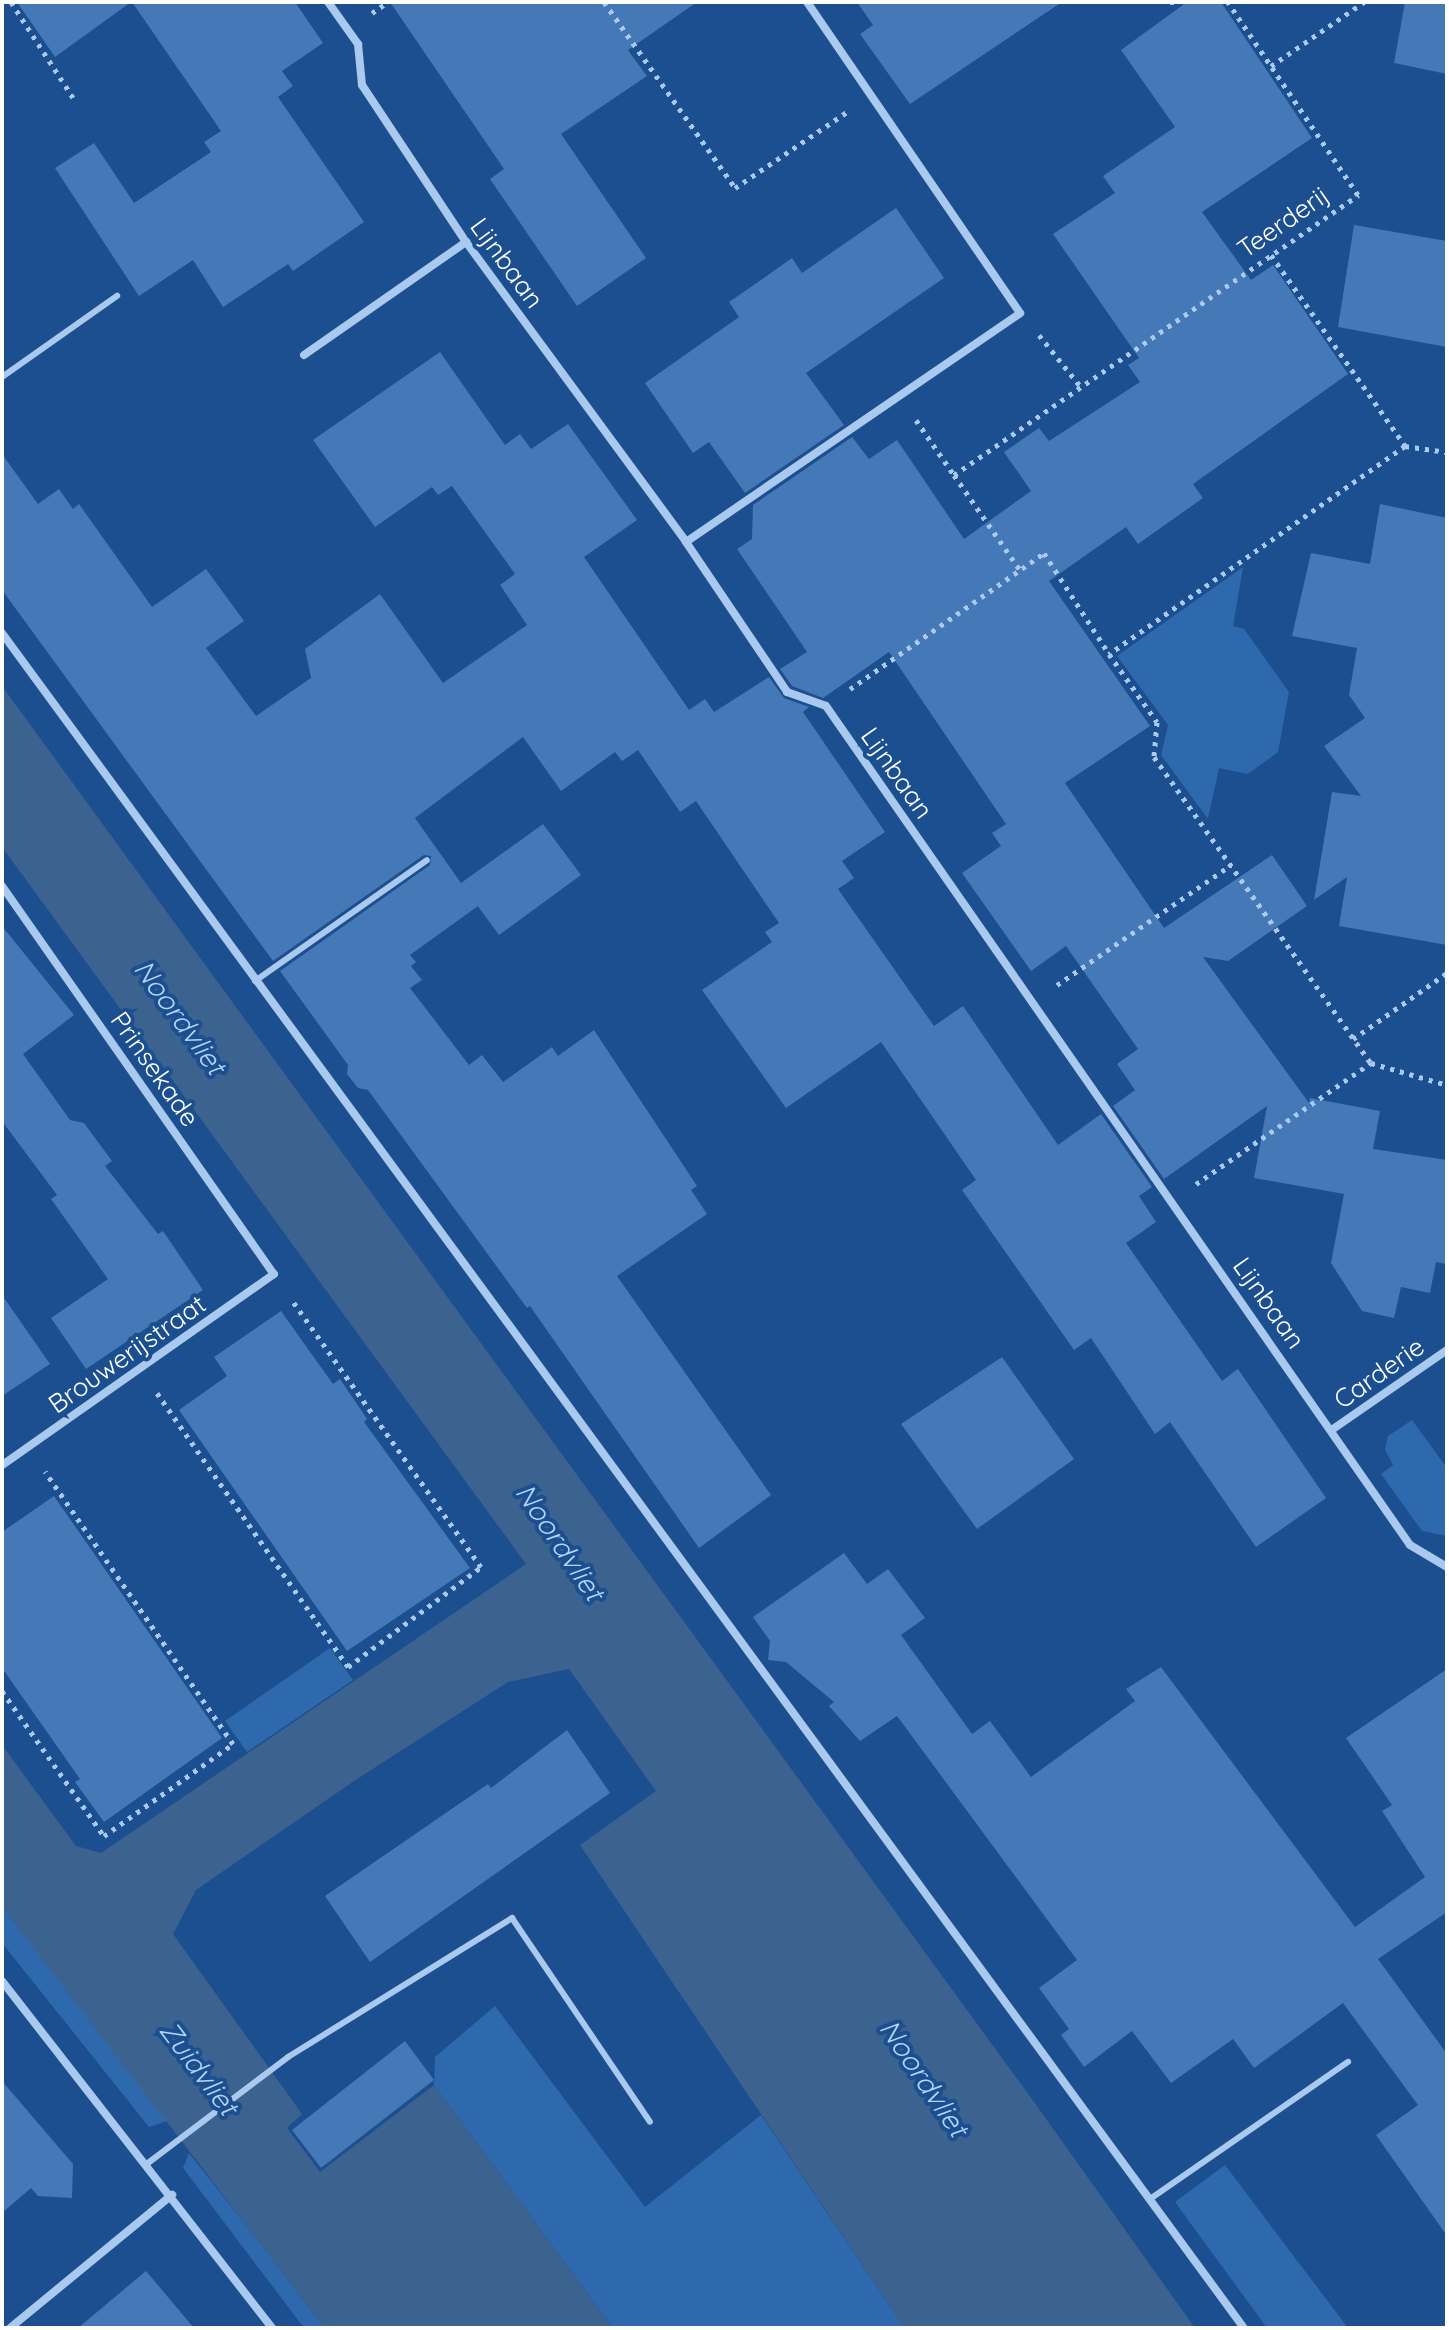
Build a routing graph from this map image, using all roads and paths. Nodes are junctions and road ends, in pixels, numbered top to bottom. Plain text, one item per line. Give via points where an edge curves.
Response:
1 (11, 2) edge
2 (328, 2) edge
3 (604, 2) edge
4 (807, 2) edge
5 (1170, 2) edge
6 (1177, 2) edge
7 (1228, 2) edge
8 (1364, 2) edge
9 (1271, 66) junction
10 (872, 95) junction
11 (76, 102) dead end
12 (702, 127) dead end
13 (695, 131) junction
14 (466, 242) junction
15 (1271, 255) junction
16 (117, 296) dead end
17 (1020, 313) junction
18 (304, 355) dead end
19 (2, 377) edge
20 (1081, 387) junction
21 (901, 397) junction
22 (1405, 446) junction
23 (1447, 452) edge
24 (954, 475) junction
25 (686, 542) junction
26 (1020, 570) junction
27 (2, 633) edge
28 (1109, 654) junction
29 (826, 706) junction
30 (427, 860) dead end
31 (1231, 865) junction
32 (2, 886) edge
33 (1447, 973) edge
34 (255, 981) junction
35 (1034, 1002) junction
36 (1353, 1039) junction
37 (1371, 1063) junction
38 (1447, 1085) edge
39 (1173, 1201) junction
40 (274, 1274) junction
41 (1447, 1350) edge
42 (140, 1370) junction
43 (1333, 1429) junction
44 (28, 1447) junction
45 (2, 1465) edge
46 (1447, 1567) edge
47 (2, 1691) edge
48 (2, 1981) edge
49 (1348, 2062) dead end
50 (650, 2122) dead end
51 (148, 2163) junction
52 (172, 2195) junction
53 (1150, 2199) junction
54 (10, 2328) edge
55 (272, 2328) edge
56 (1244, 2328) edge

1 - 11 path
2 - 14 street, Lijnbaan via 358,44 362,85
3 - 13 path
4 - 10 street
5 - 6 path
7 - 9 path, Teerderij
8 - 9 path
9 - 15 path, Teerderij via 1358,195
10 - 13 path via 735,188
10 - 17 street
12 - 13 path
14 - 18 street
14 - 25 street, Lijnbaan
15 - 20 path, Teerderij
15 - 22 path
16 - 19 lane
17 - 20 path
17 - 21 street
20 - 24 path, Teerderij
21 - 24 path
21 - 25 street
22 - 23 path
22 - 28 path
24 - 26 path
25 - 29 street, Lijnbaan via 787,692
26 - 28 path via 1044,553
26 - 29 path
27 - 34 street
28 - 31 path via 1157,722 1154,757
29 - 35 street, Lijnbaan
30 - 34 lane
31 - 35 path
31 - 36 path
32 - 40 street, Prinsekade
33 - 36 path
34 - 53 street
35 - 39 street, Lijnbaan
36 - 37 path
37 - 38 path
37 - 39 path
39 - 43 street, Lijnbaan
40 - 42 street, Brouwerijstraat
40 - 42 path via 481,1567 348,1667
41 - 43 street, Carderie
42 - 44 street, Brouwerijstraat
43 - 46 street, Lijnbaan via 1410,1545
44 - 45 street, Brouwerijstraat
44 - 47 path via 233,1744 104,1836
48 - 51 street
49 - 53 lane
50 - 51 lane via 512,1918 288,2057
51 - 52 street
52 - 54 street
52 - 55 street
53 - 56 street

